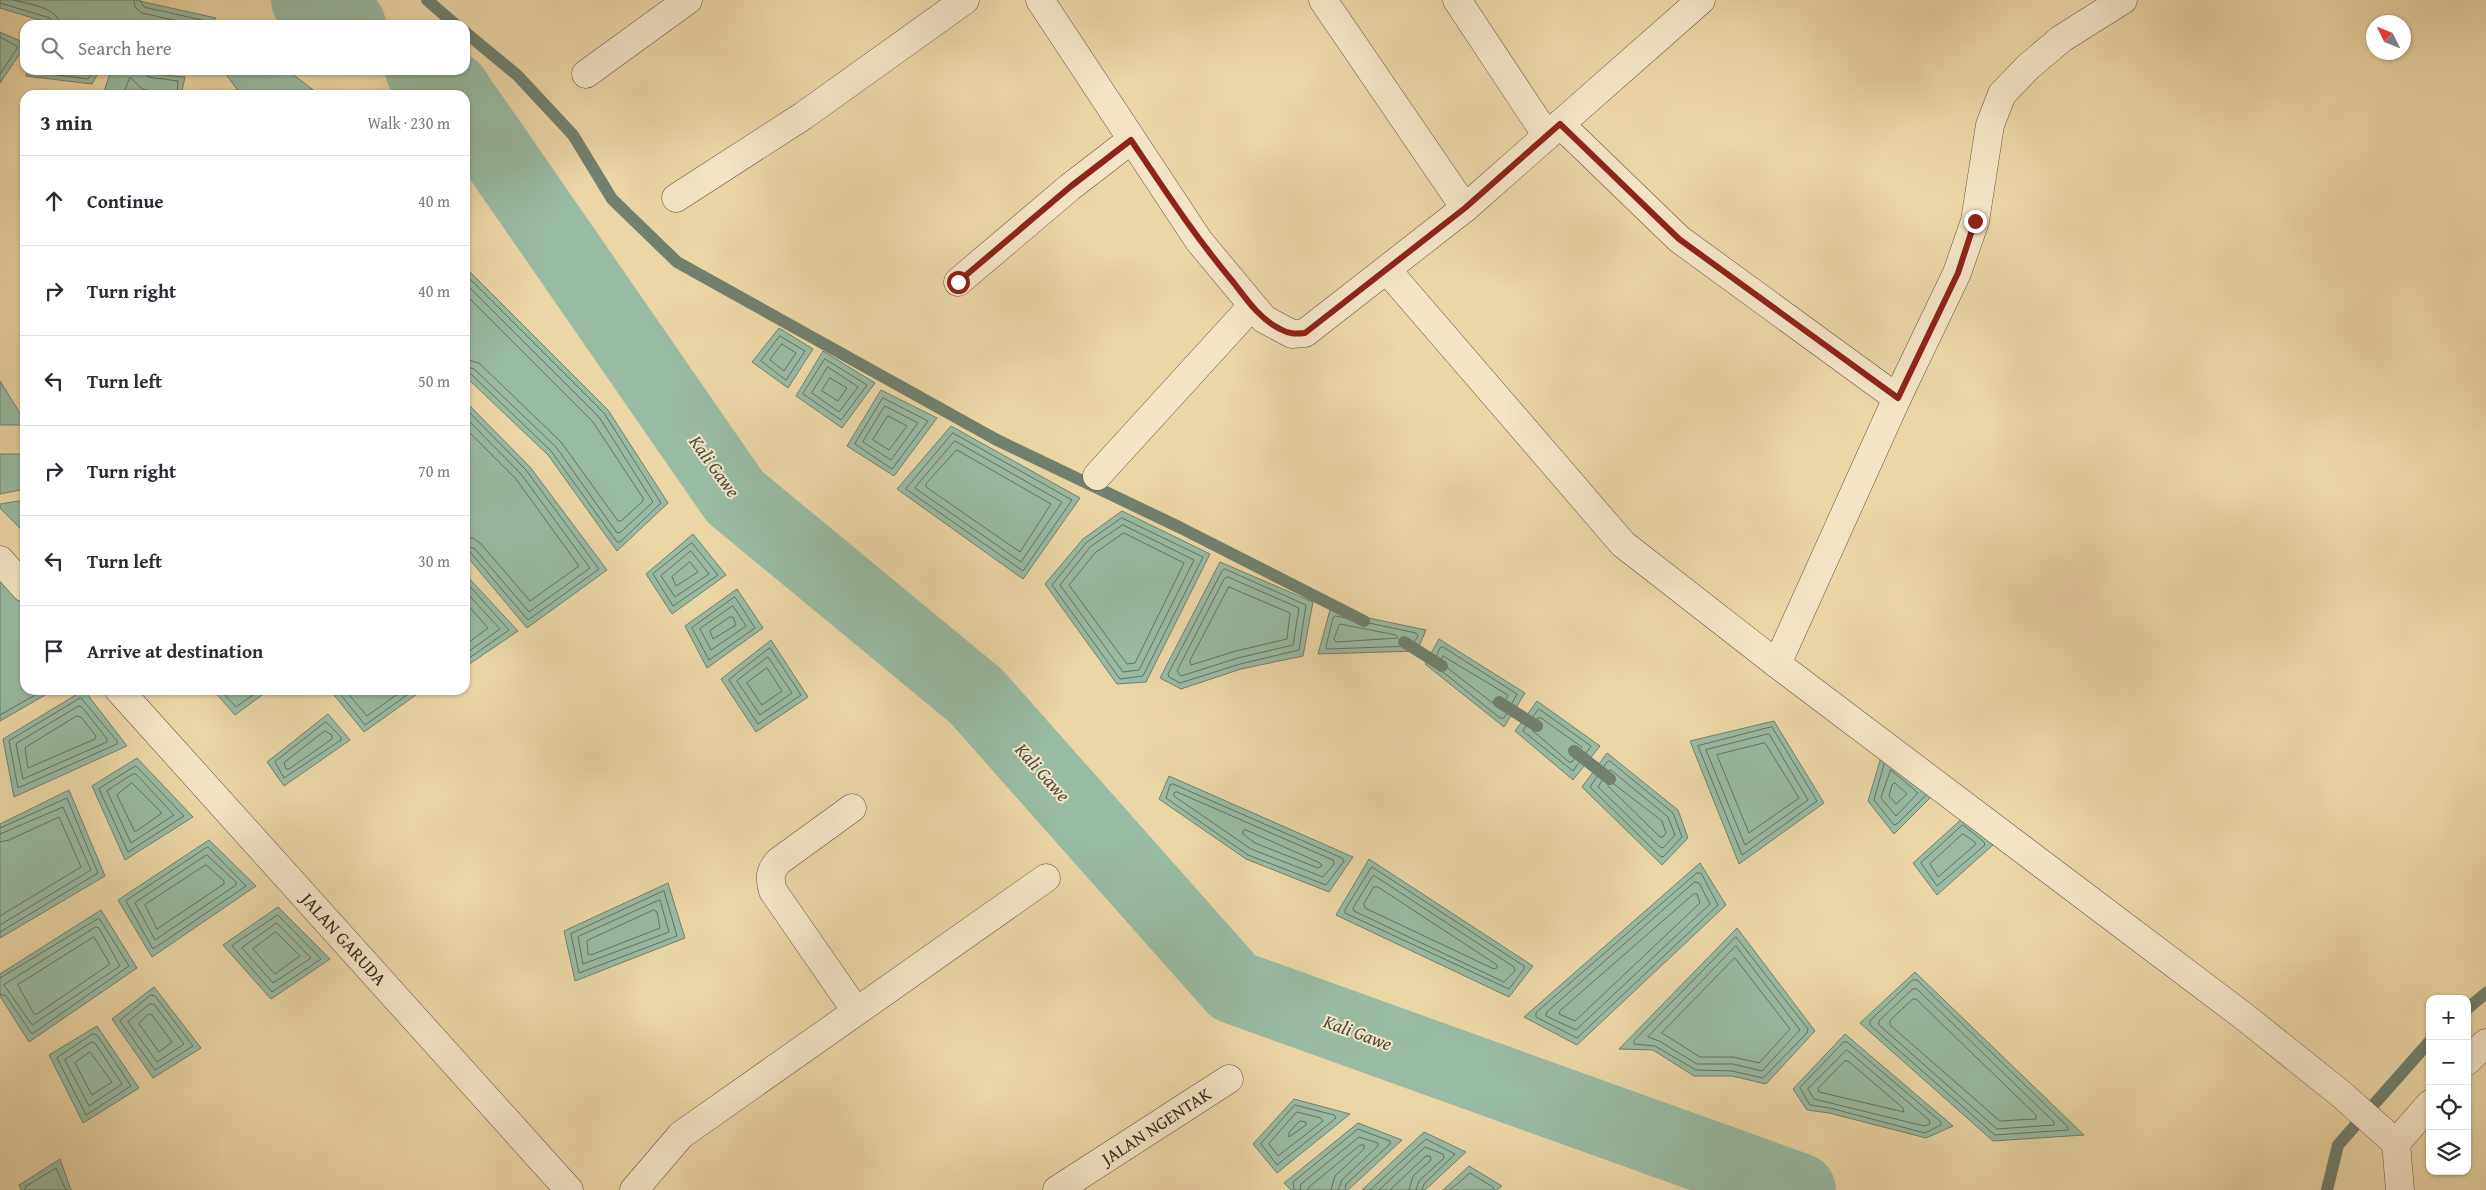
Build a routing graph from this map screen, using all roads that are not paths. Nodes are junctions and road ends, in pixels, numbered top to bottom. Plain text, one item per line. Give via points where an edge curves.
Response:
1 (688, 0) edge
2 (965, 0) edge
3 (1040, 0) edge
4 (1323, 0) edge
5 (1457, 0) edge
6 (1701, 0) edge
7 (2123, 0) edge
8 (586, 74) dead end
9 (1554, 130) junction
10 (1131, 140) junction
11 (676, 198) dead end
12 (1465, 208) junction
13 (1388, 270) junction
14 (958, 282) dead end
15 (1252, 306) junction
16 (1898, 398) junction
17 (1097, 476) dead end
18 (0, 560) edge
19 (20, 582) edge
20 (1777, 664) junction
21 (124, 695) edge
22 (852, 808) dead end
23 (1046, 878) dead end
24 (856, 1011) junction
25 (2486, 1043) edge
26 (2471, 1057) edge
27 (1229, 1079) dead end
28 (2426, 1107) edge
29 (2390, 1137) junction
30 (569, 1190) edge
31 (634, 1190) edge
32 (1057, 1190) edge
33 (2400, 1190) edge

1 - 8 street
2 - 11 street via 803,116
3 - 10 street
4 - 12 street
5 - 9 street
6 - 9 street
7 - 16 street via 2061,39 2002,94 1990,125 1975,221 1964,256
9 - 12 street
9 - 16 street via 1679,239
10 - 14 street
10 - 15 street via 1199,241
12 - 13 street
13 - 15 street via 1305,333 1292,334 1279,329
13 - 20 street via 1623,544
15 - 17 street
16 - 20 street
18 - 19 street
20 - 29 street via 2246,1018
21 - 30 street, JALAN GARUDA
22 - 24 street via 779,861 772,868 770,882
23 - 24 street
24 - 31 street via 681,1135
25 - 26 street
27 - 32 street, JALAN NGENTAK
28 - 29 street
29 - 33 street

